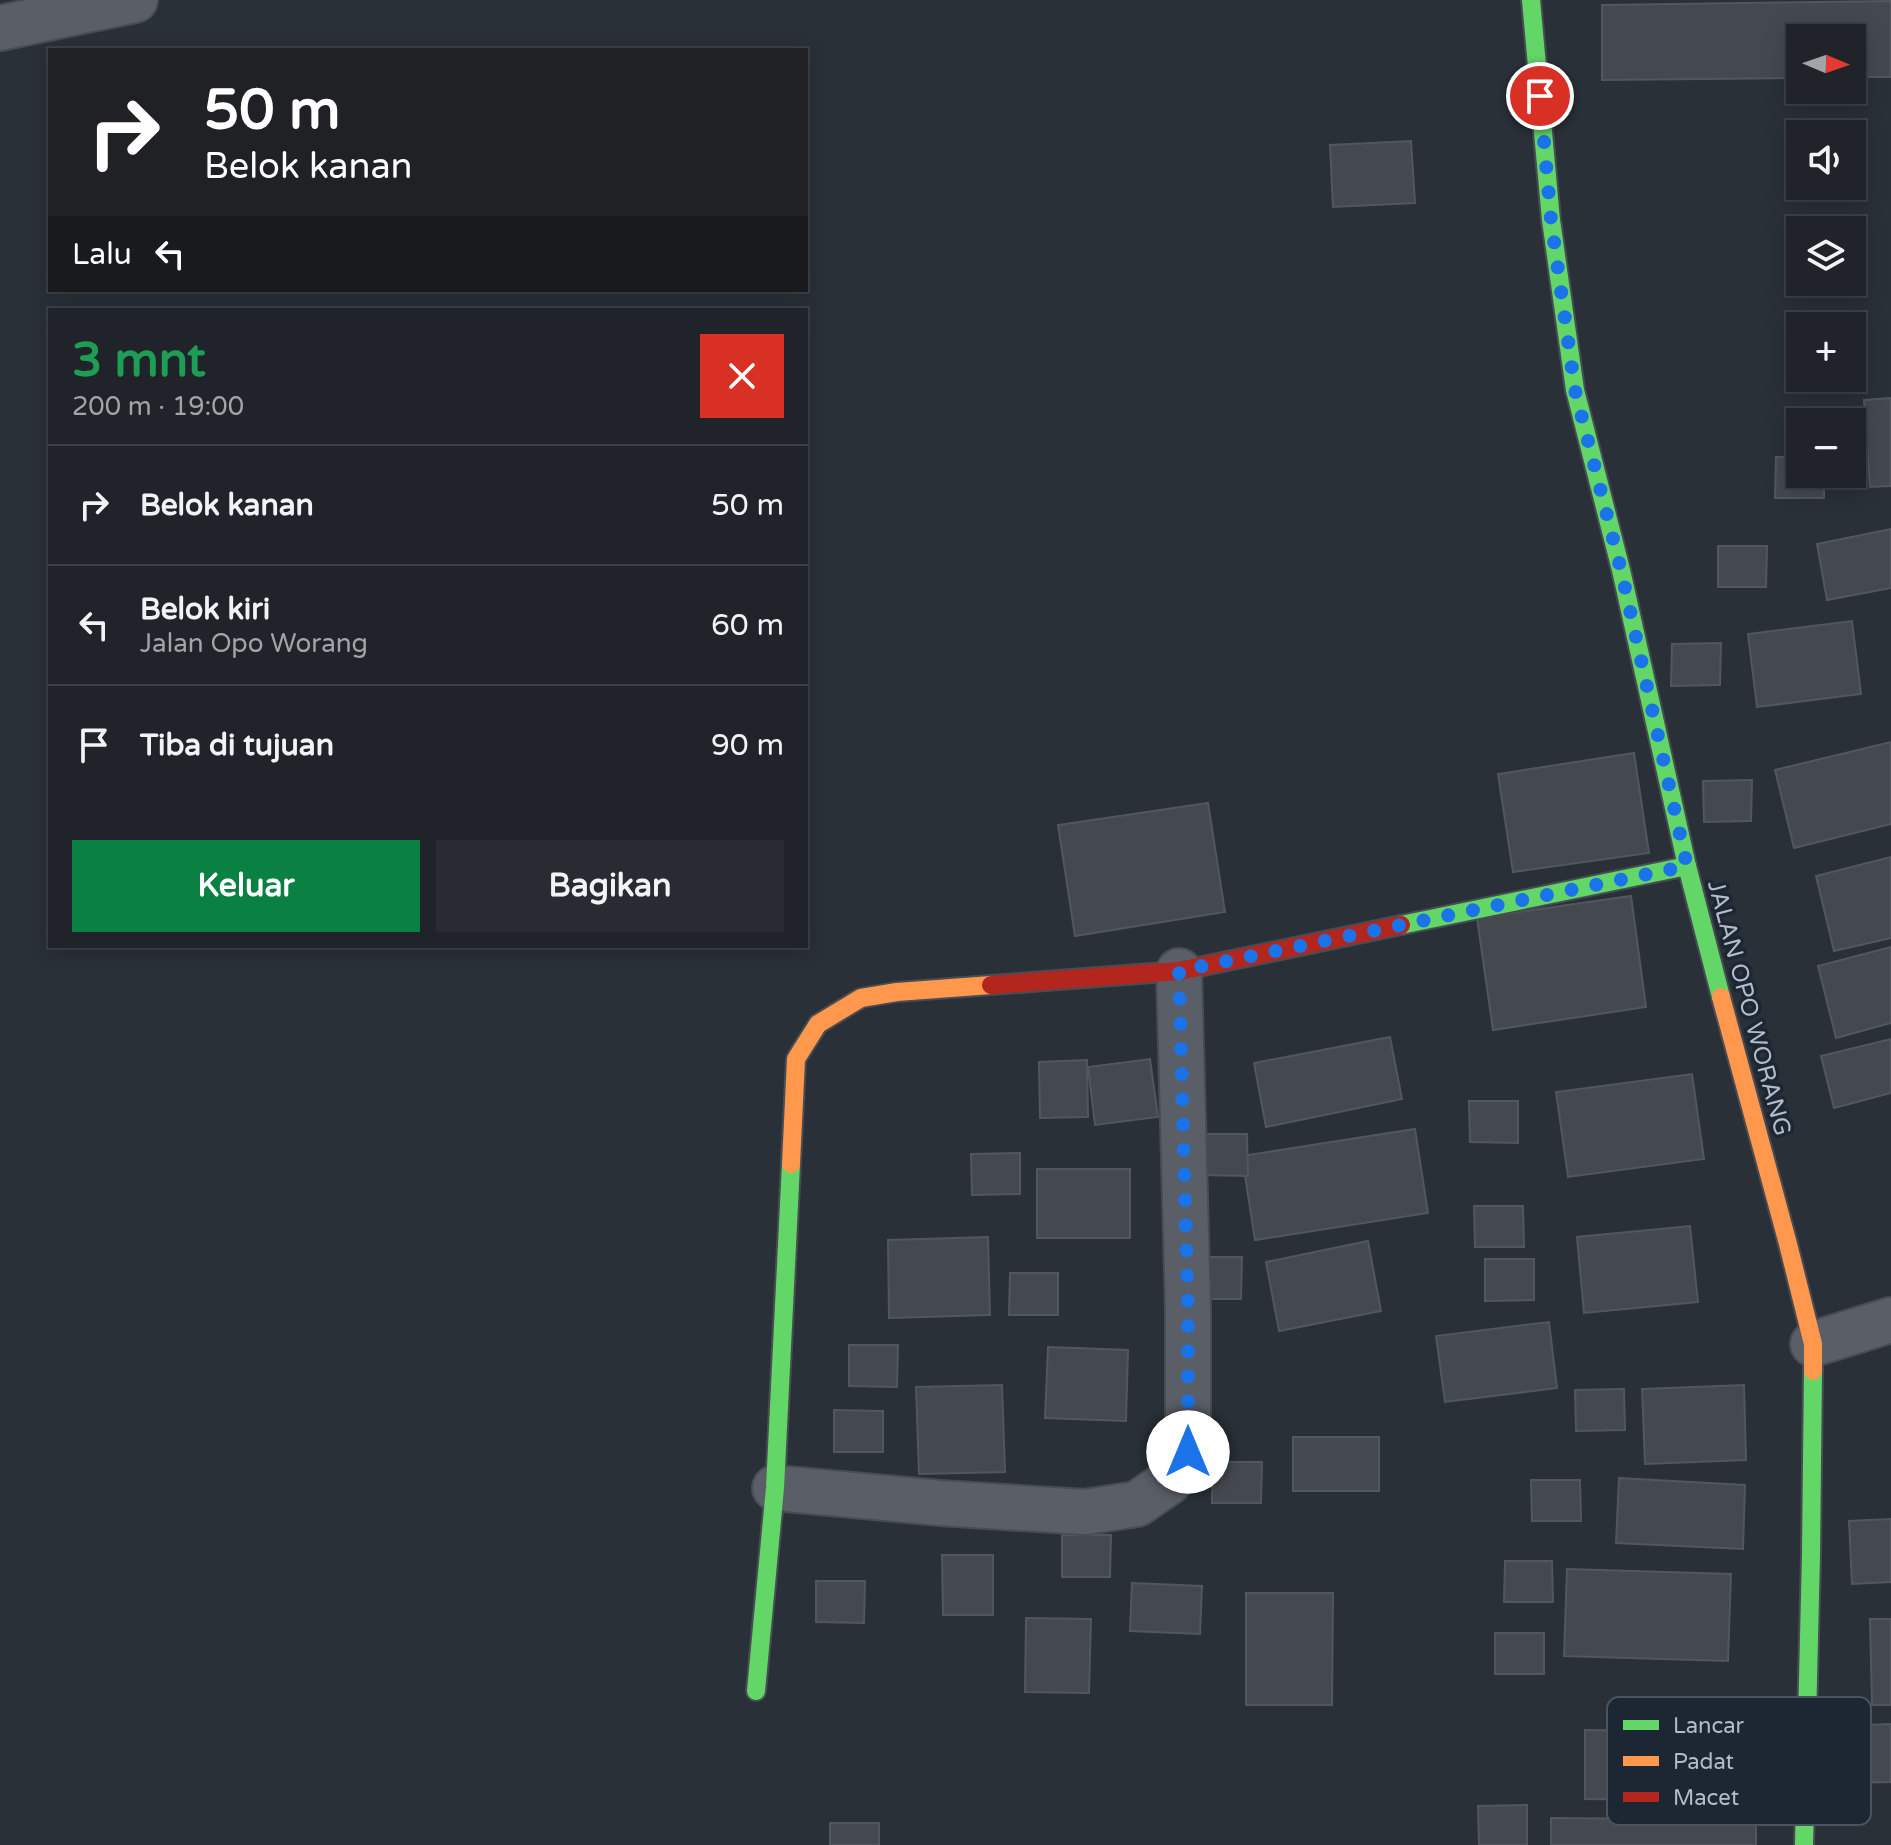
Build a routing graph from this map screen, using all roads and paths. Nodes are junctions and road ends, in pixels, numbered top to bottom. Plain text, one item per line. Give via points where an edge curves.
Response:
1 (135, 0) edge
2 (1531, 0) edge
3 (0, 28) edge
4 (1687, 866) junction
5 (1179, 971) junction
6 (1891, 1320) edge
7 (1813, 1344) junction
8 (775, 1488) junction
9 (756, 1691) dead end
10 (1808, 1697) edge
11 (1804, 1825) edge
12 (1804, 1845) edge

1 - 3 street
2 - 4 street, JALAN OPO WORANG via 1551,220 1575,390
4 - 5 street
4 - 7 street, JALAN OPO WORANG
5 - 8 street via 897,992 861,998 818,1024 796,1059
5 - 8 street via 1188,1452 1169,1482 1137,1504 1085,1512
6 - 7 street
7 - 10 street, JALAN OPO WORANG
8 - 9 street
11 - 12 street, JALAN OPO WORANG

